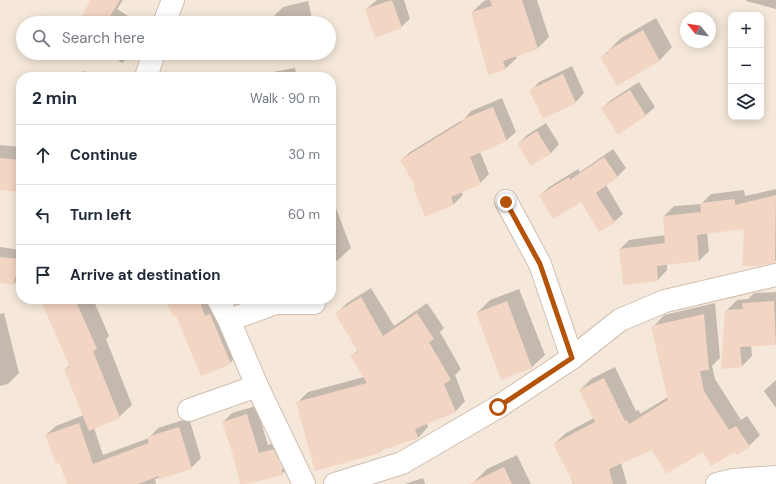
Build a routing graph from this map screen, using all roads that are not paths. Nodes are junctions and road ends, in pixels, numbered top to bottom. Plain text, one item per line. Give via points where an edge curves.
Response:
1 (173, 0) edge
2 (167, 16) edge
3 (152, 60) edge
4 (148, 72) edge
5 (506, 202) dead end
6 (776, 275) edge
7 (221, 304) edge
8 (273, 304) edge
9 (229, 320) junction
10 (572, 358) junction
11 (257, 386) junction
12 (189, 410) dead end
13 (776, 477) edge
14 (304, 484) edge
15 (335, 484) edge
16 (717, 484) edge

1 - 2 street
3 - 4 street
5 - 10 street via 540,264
6 - 10 street via 665,301 620,320
7 - 9 street
8 - 9 street
9 - 11 street
10 - 15 street via 498,407 402,463
11 - 12 street
11 - 14 street
13 - 16 street via 733,480

